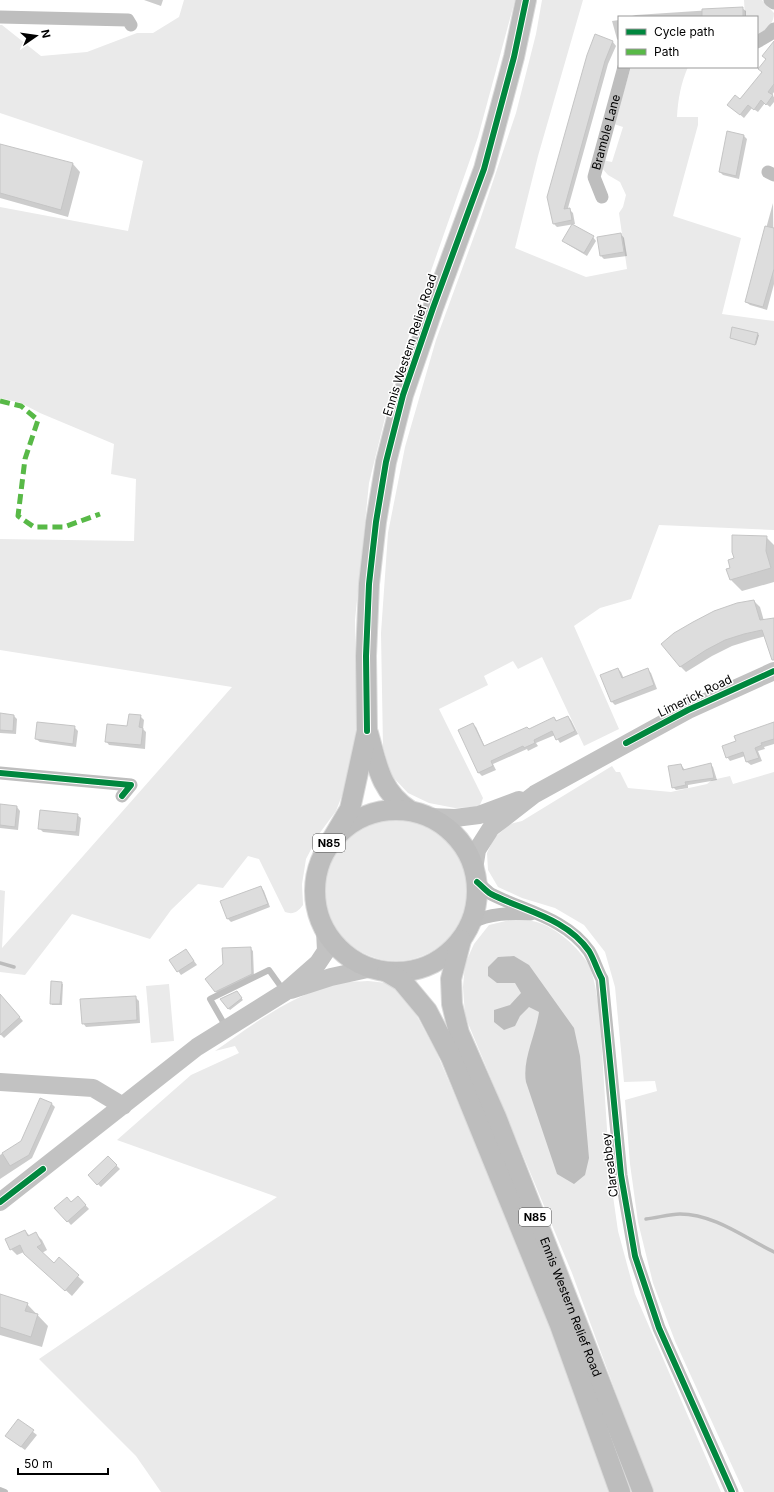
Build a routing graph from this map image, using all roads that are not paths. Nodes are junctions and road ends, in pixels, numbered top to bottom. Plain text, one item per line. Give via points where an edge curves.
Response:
1 (526, 0) edge
2 (770, 0) edge
3 (774, 3) edge
4 (0, 17) edge
5 (131, 25) dead end
6 (774, 29) edge
7 (758, 41) edge
8 (624, 68) edge
9 (602, 197) dead end
10 (774, 671) edge
11 (367, 731) junction
12 (0, 773) edge
13 (535, 794) junction
14 (122, 796) dead end
15 (408, 810) junction
16 (430, 817) junction
17 (331, 841) junction
18 (476, 875) junction
19 (539, 914) junction
20 (325, 930) junction
21 (466, 931) junction
22 (379, 970) junction
23 (285, 992) junction
24 (227, 1028) junction
25 (0, 1082) edge
26 (123, 1106) junction
27 (0, 1202) edge
28 (0, 1490) edge
29 (5, 1492) edge
30 (620, 1492) edge
31 (643, 1492) edge
32 (732, 1492) edge

1 - 11 main road, Ennis Western Relief Road / N85 via 514,57 484,169 403,395 386,462 369,584 366,656
2 - 3 street
4 - 5 street via 128,20
6 - 7 street
8 - 9 street, Bramble Lane via 594,176
10 - 13 main road, Limerick Road via 688,710
11 - 15 main road, Ennis Western Relief Road / N85 via 386,789
11 - 17 main road, Ennis Western Relief Road / N85 via 350,809
12 - 14 street via 131,785
13 - 16 main road via 478,815 455,818
13 - 18 main road via 491,828 476,850
15 - 16 main road, N85
15 - 17 main road, N85 via 376,811 358,818 343,828
16 - 18 main road, N85 via 462,846
17 - 20 main road, N85 via 322,856 315,888
18 - 19 street, Clareabbey via 490,893
18 - 21 main road, N85 via 476,902
19 - 21 street, Clareabbey via 510,913 482,917
19 - 32 street, Clareabbey via 578,938 589,951 602,979 621,1175 635,1256 659,1328
20 - 22 main road, N85 via 349,955
20 - 23 main road via 326,951 318,963
21 - 22 main road via 444,956 430,965 414,970
21 - 31 main road, Ennis Western Relief Road / N85 via 451,979 452,1004 459,1033 498,1124
22 - 23 main road via 331,977
22 - 30 main road, Ennis Western Relief Road / N85 via 402,981 427,1011 451,1057 560,1325
23 - 24 main road
23 - 24 lane via 269,970 210,999
24 - 26 main road via 197,1047
25 - 26 main road via 93,1088
26 - 27 main road
28 - 29 lane

